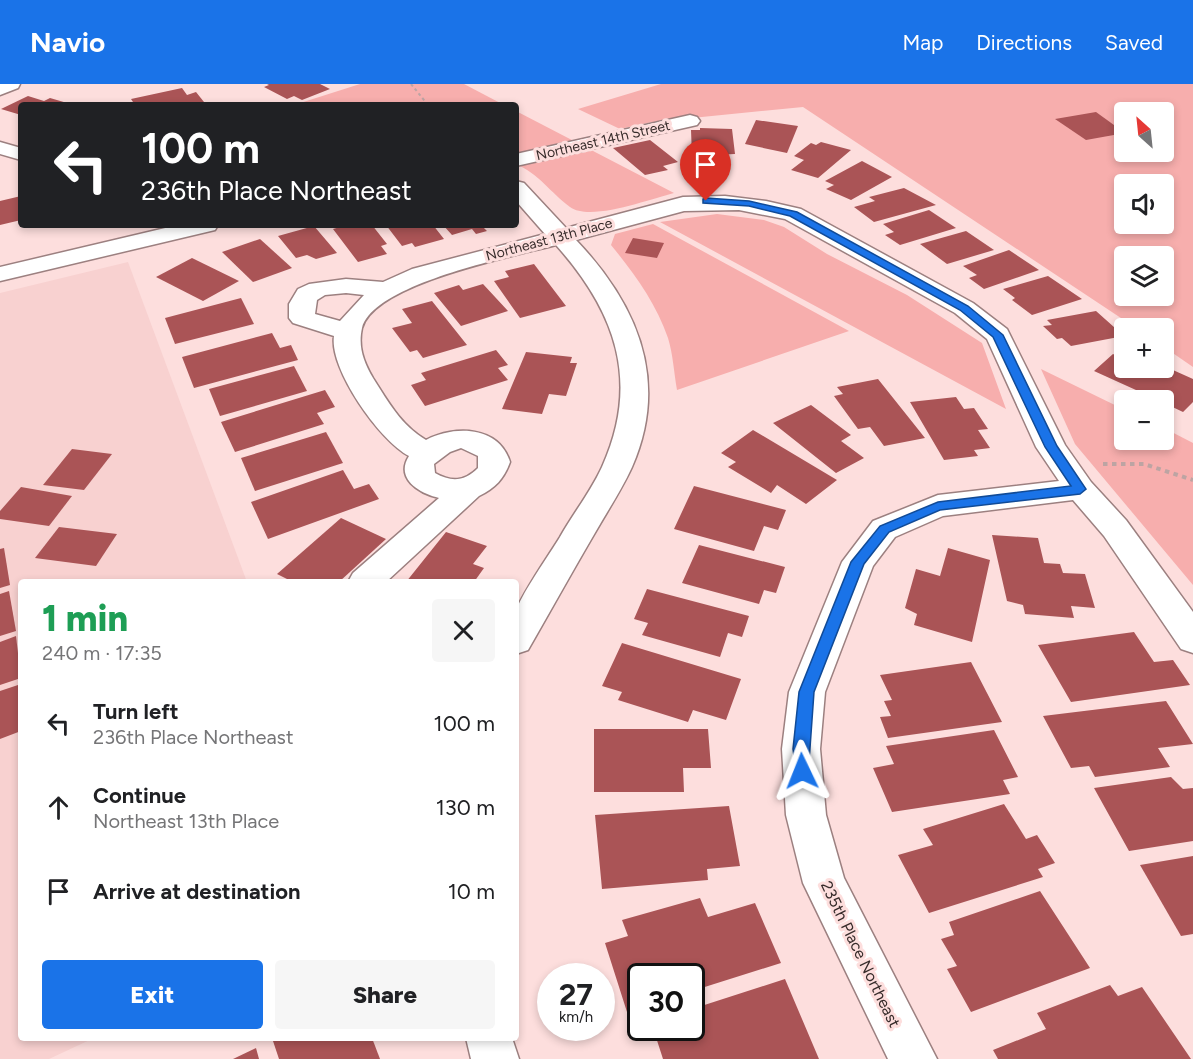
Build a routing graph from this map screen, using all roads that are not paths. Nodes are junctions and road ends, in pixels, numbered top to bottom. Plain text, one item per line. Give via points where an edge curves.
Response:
1 (11, 84) edge
2 (0, 89) edge
3 (690, 121) dead end
4 (0, 148) edge
5 (18, 153) edge
6 (519, 159) edge
7 (519, 191) edge
8 (194, 228) edge
9 (561, 236) junction
10 (0, 274) edge
11 (385, 290) junction
12 (355, 321) junction
13 (426, 452) junction
14 (1073, 479) junction
15 (468, 489) junction
16 (368, 579) edge
17 (519, 635) edge
18 (1193, 639) edge
19 (490, 1041) edge
20 (495, 1059) edge
21 (913, 1059) edge

1 - 2 street
3 - 6 street, Northeast 14th Street
4 - 5 street
7 - 9 street
8 - 10 street
9 - 11 street, Northeast 13th Place via 421,274
9 - 14 street, Northeast 13th Place via 706,201 749,203 793,214 964,308 998,335 1051,447
9 - 17 street via 614,305 627,335 634,376 630,425 617,468
11 - 12 street, Northeast 13th Place
11 - 12 street via 345,284 328,286 312,292 300,309 302,318 322,326
12 - 13 street via 347,342 349,360 385,423
13 - 15 street via 419,469 429,484
13 - 15 street via 435,445 461,439 492,451 495,468 489,477
14 - 18 street, Northeast 13th Place via 1115,528
14 - 21 street, 235th Place Northeast via 938,506 884,529 858,562 807,692 801,749 806,815 824,883
15 - 16 street
19 - 20 street

